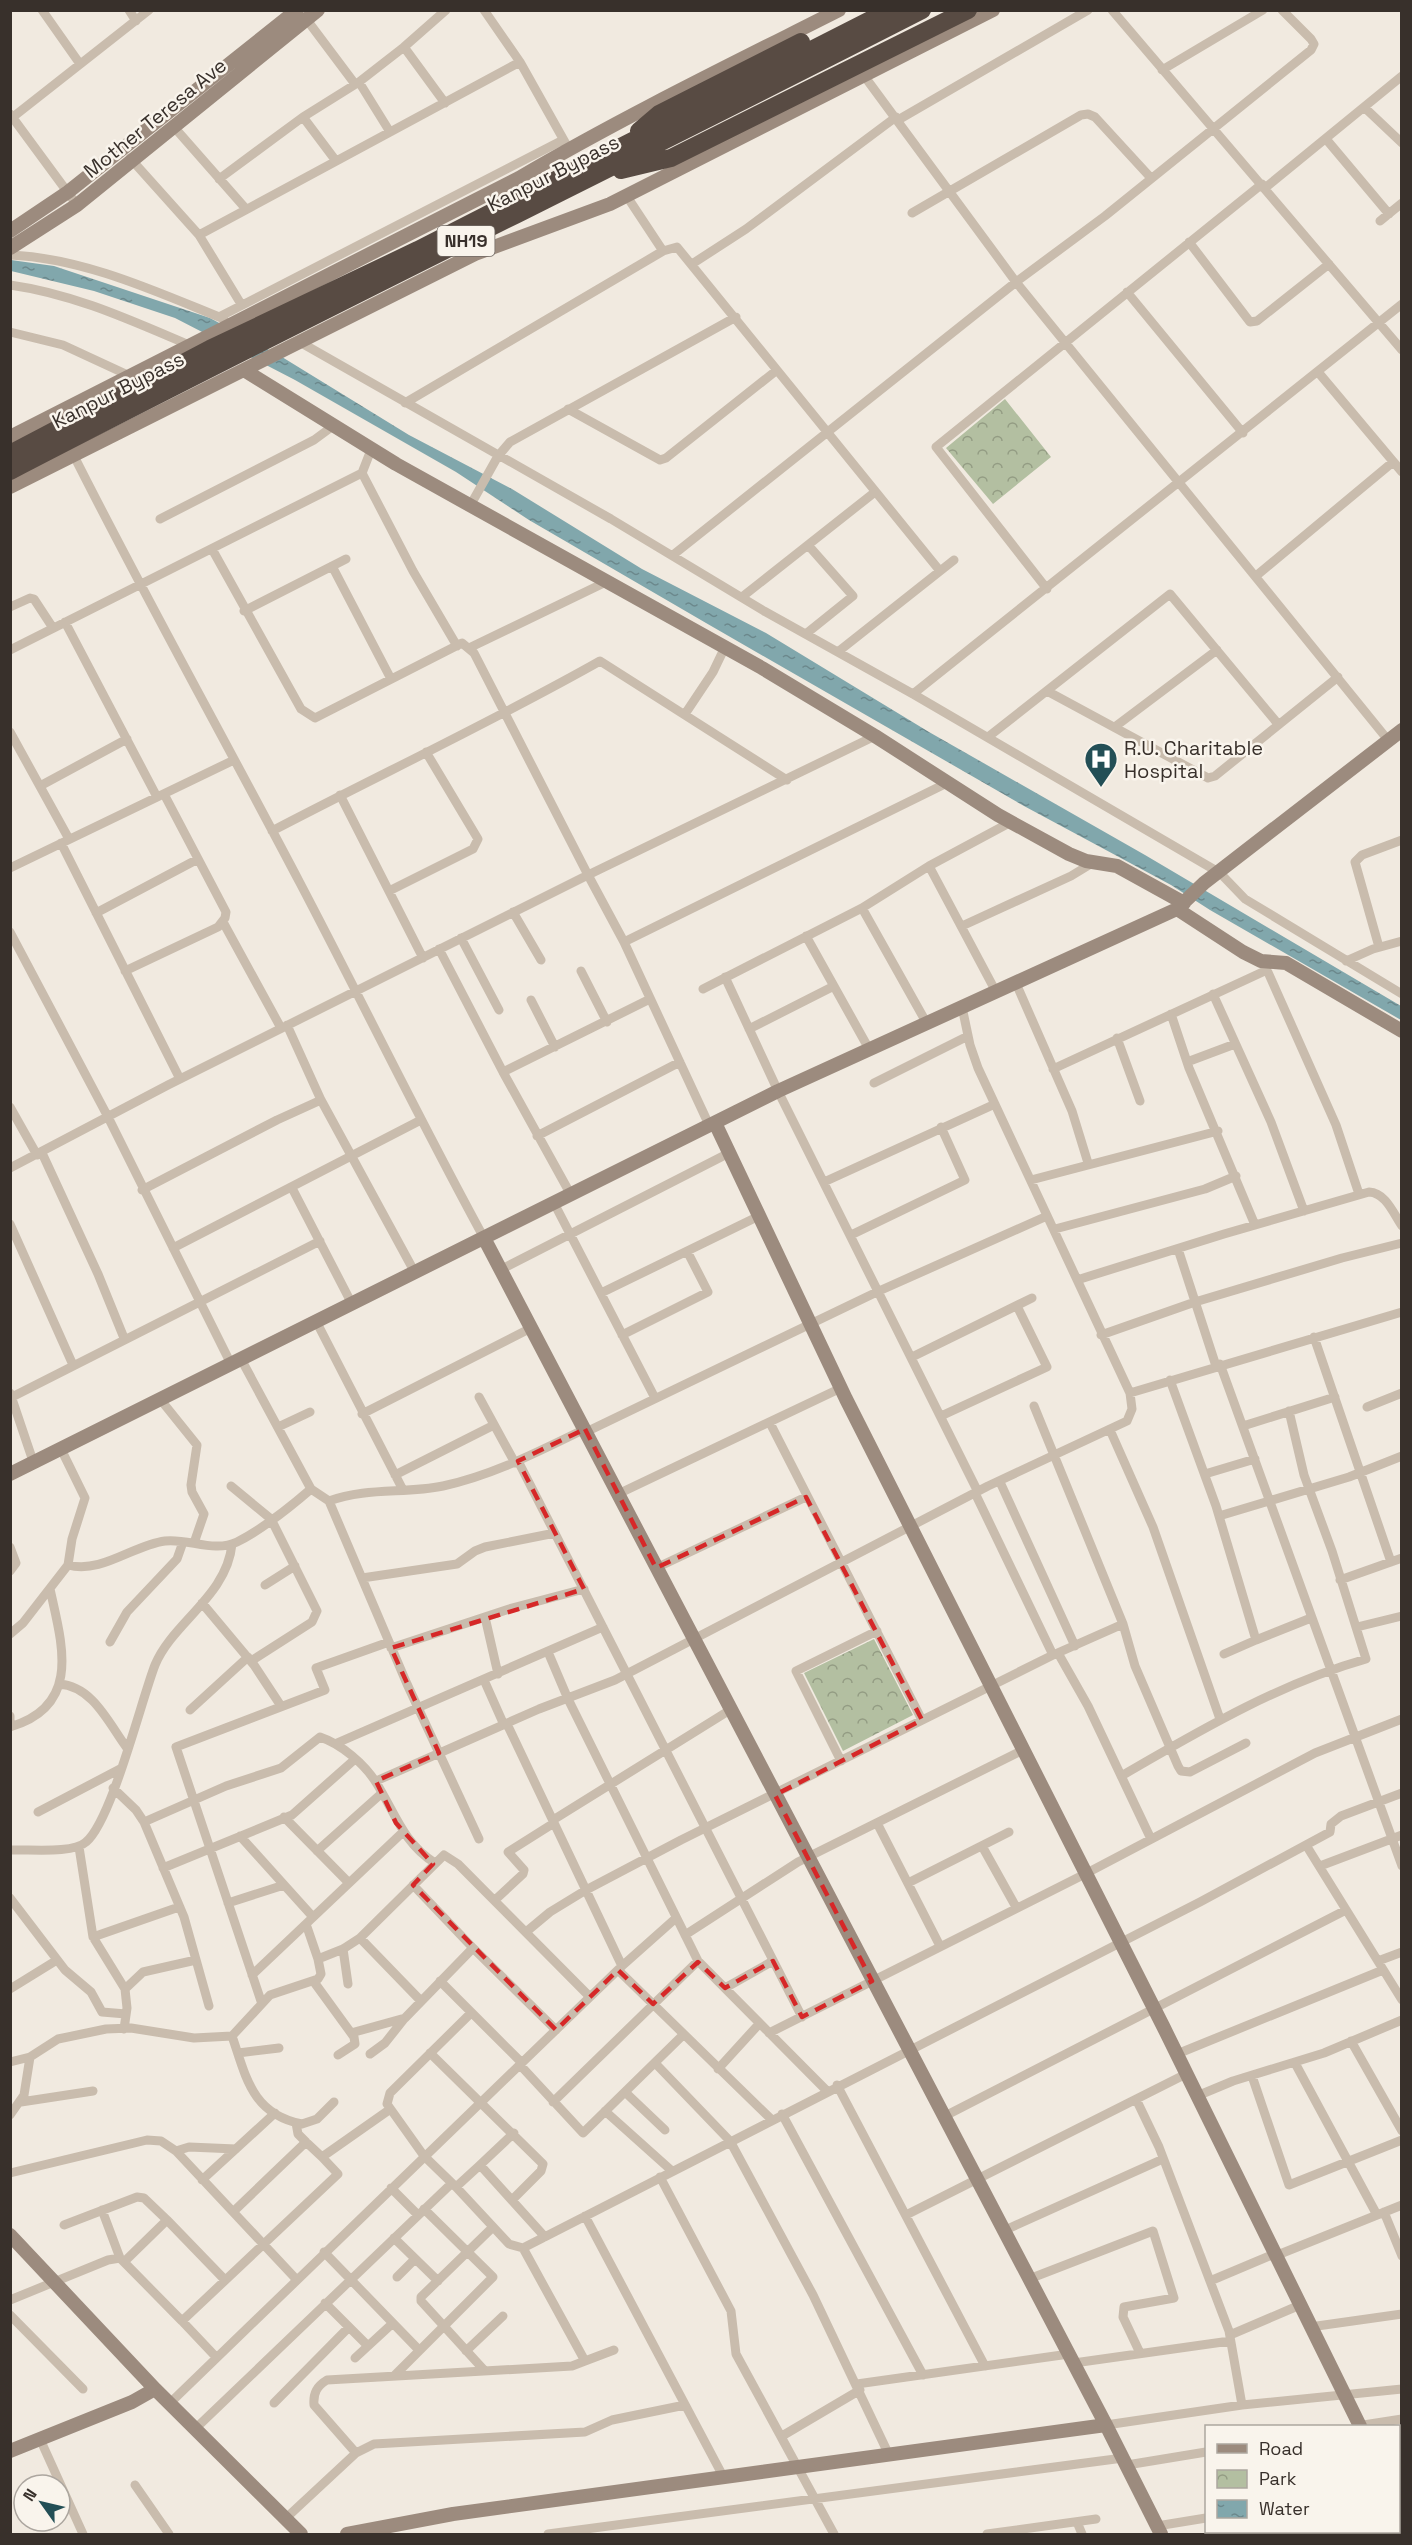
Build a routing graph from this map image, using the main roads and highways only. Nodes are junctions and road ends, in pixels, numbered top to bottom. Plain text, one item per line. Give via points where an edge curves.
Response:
1 (863, 10) edge
2 (890, 10) edge
3 (922, 10) edge
4 (968, 10) edge
5 (617, 150) junction
6 (610, 169) junction
7 (10, 454) edge
8 (10, 471) edge

1 - 5 highway via 659,114
2 - 5 highway, Kanpur Bypass / NH19
3 - 6 highway, Kanpur Bypass / NH19
4 - 6 highway via 671,158 626,171
5 - 7 highway, Kanpur Bypass / NH19 via 210,349
6 - 8 highway, Kanpur Bypass / NH19

